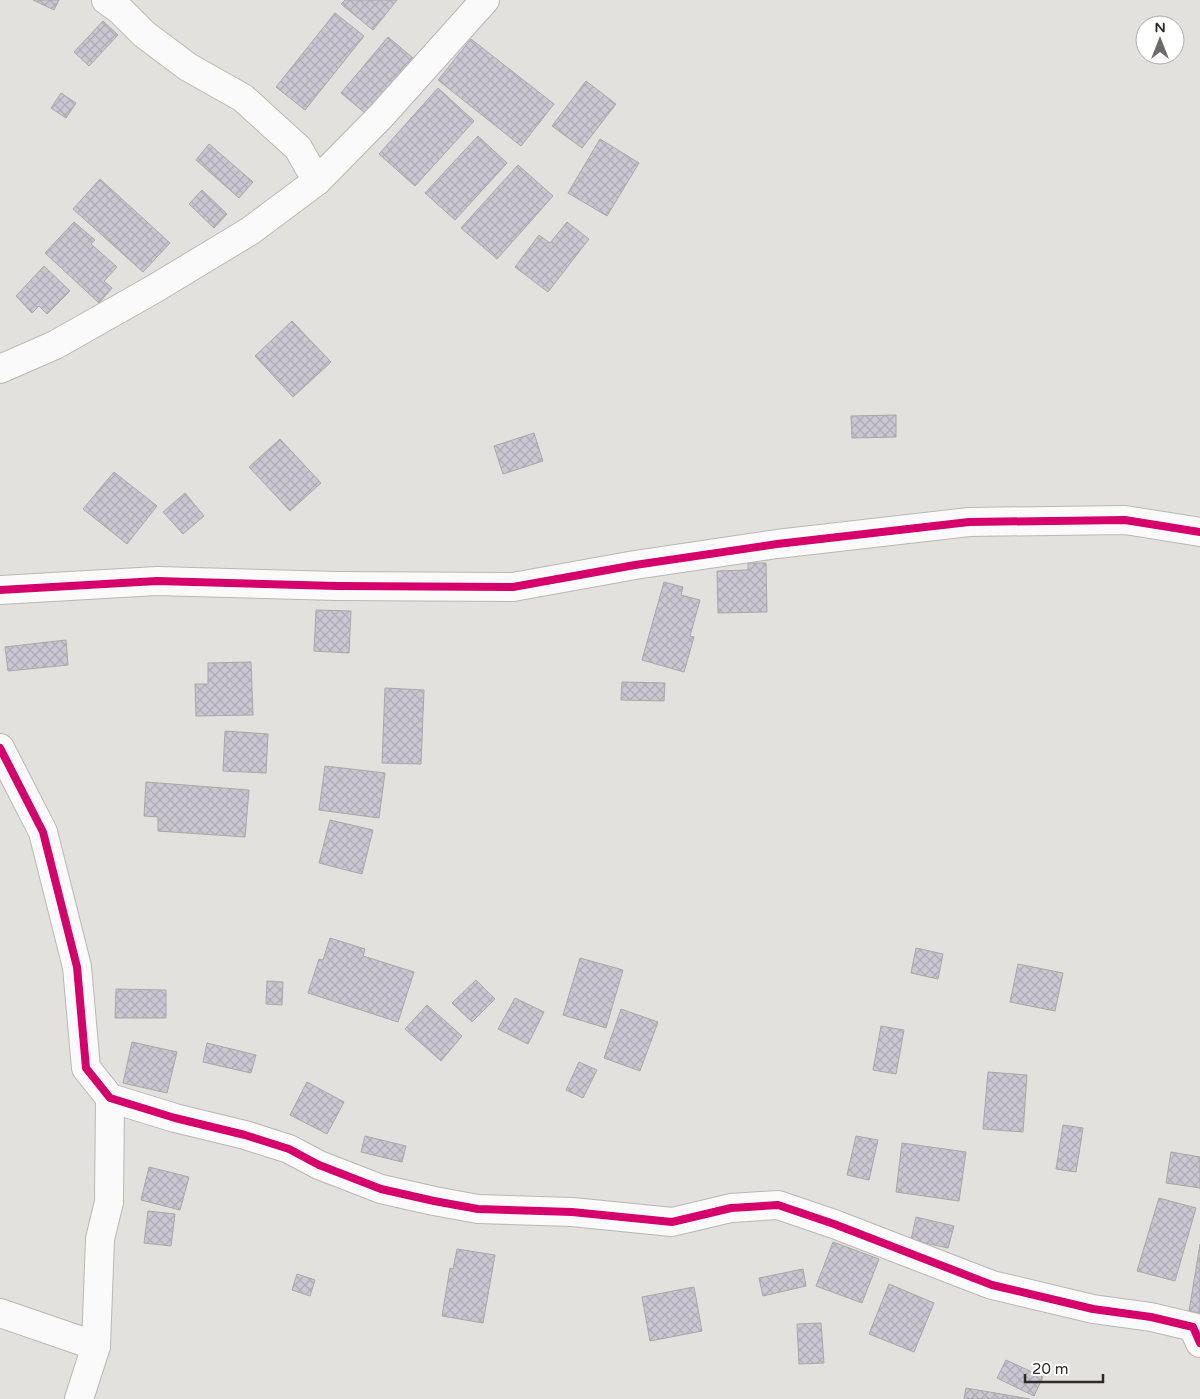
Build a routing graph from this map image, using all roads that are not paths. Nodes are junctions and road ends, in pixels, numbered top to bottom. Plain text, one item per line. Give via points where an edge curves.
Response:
1 (106, 0) edge
2 (485, 0) edge
3 (317, 181) junction
4 (0, 369) edge
5 (1200, 532) edge
6 (0, 590) edge
7 (0, 748) edge
8 (110, 1098) junction
9 (0, 1313) edge
10 (1200, 1343) edge
11 (96, 1346) junction
12 (79, 1399) edge

1 - 3 street via 188,67 243,98 298,148
2 - 3 street via 381,116
3 - 4 street via 250,230 154,290 55,345
5 - 6 street via 1125,520 969,522 739,550 513,587 157,580
7 - 8 street via 43,832 77,967 86,1068
8 - 10 street via 289,1149 319,1165 381,1189 478,1209 572,1212 672,1222 731,1208 778,1205 992,1285 1093,1309 1151,1316 1193,1327
8 - 11 street via 109,1202 100,1239
9 - 11 street
11 - 12 street

